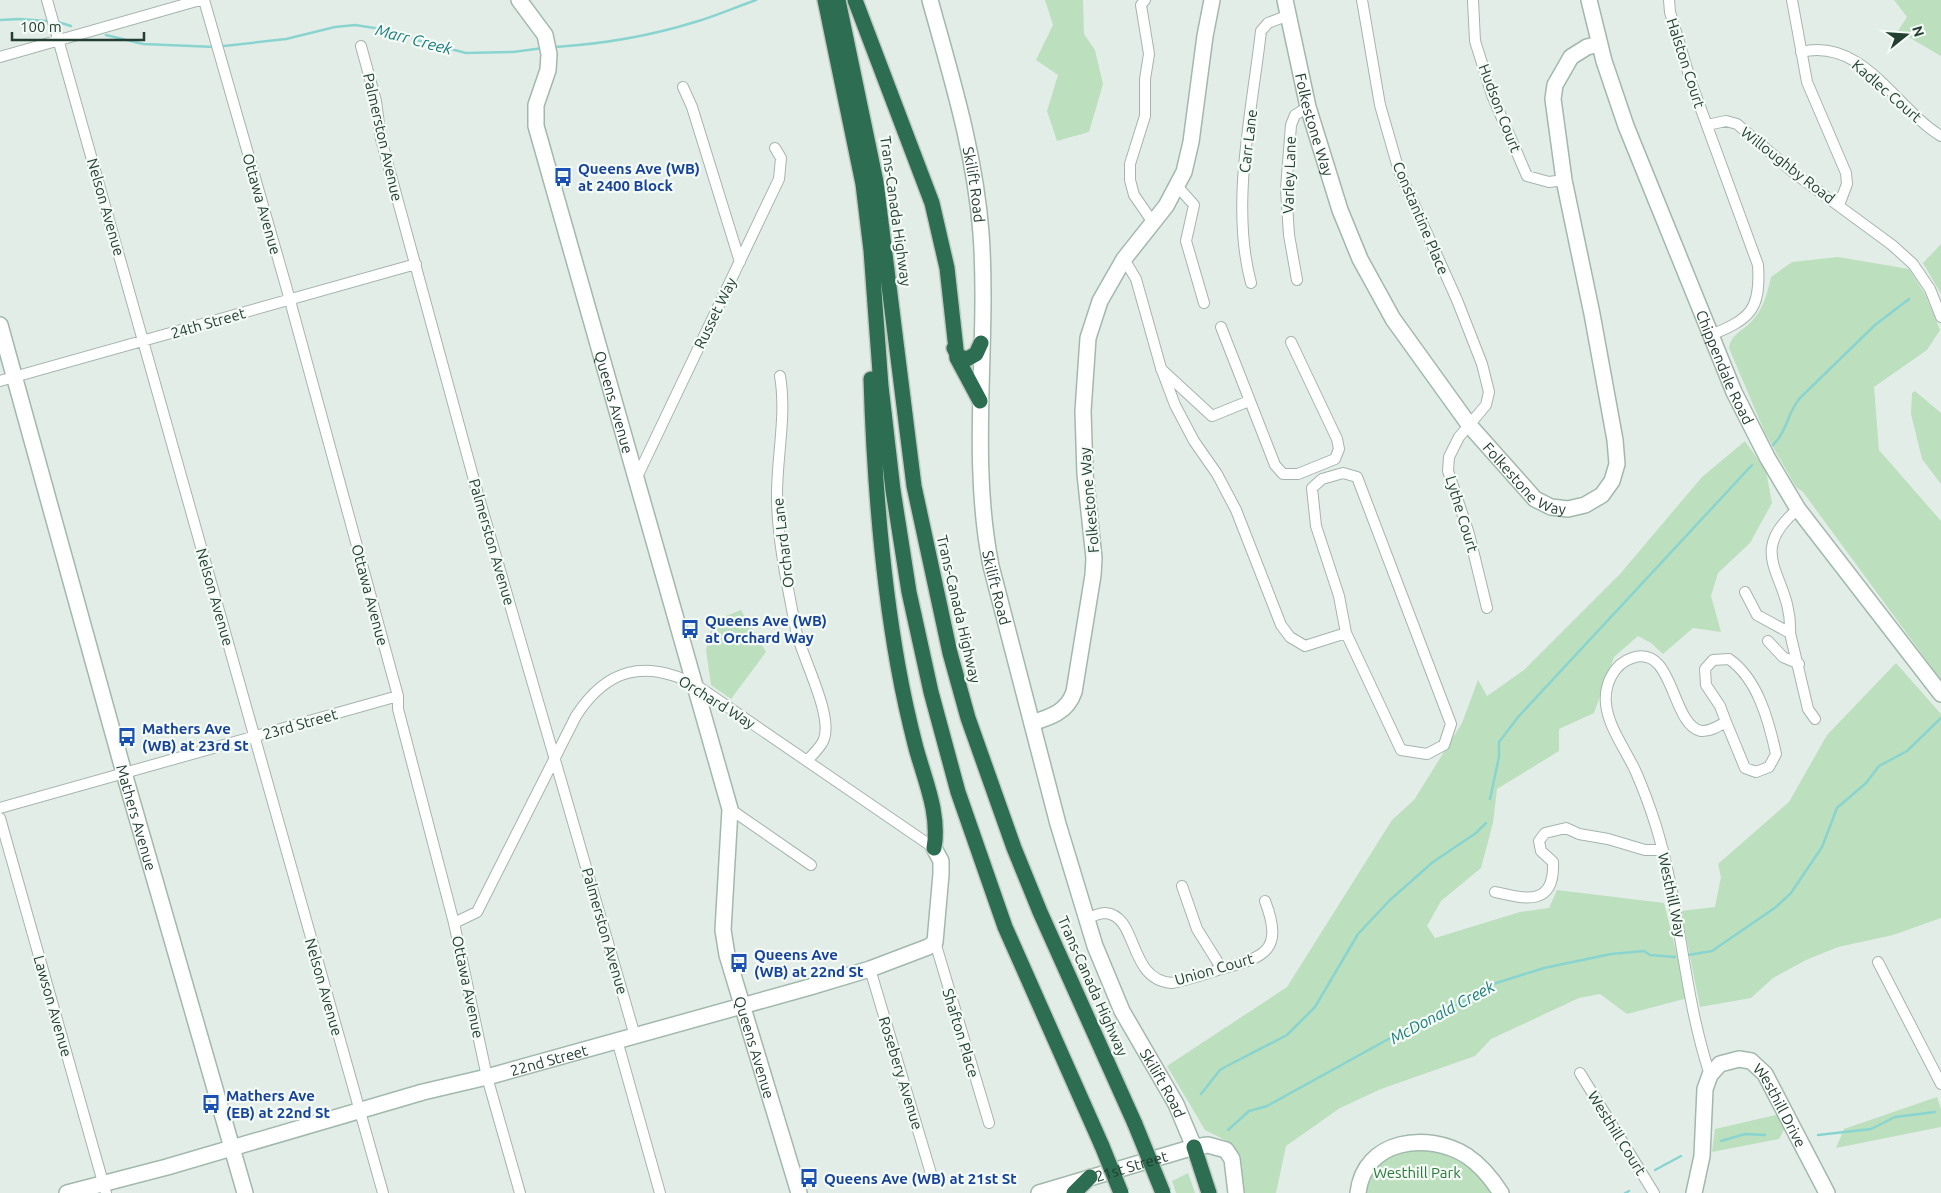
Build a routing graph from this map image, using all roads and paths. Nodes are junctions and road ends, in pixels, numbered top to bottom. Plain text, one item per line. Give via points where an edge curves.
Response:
1 (47, 0) edge
2 (200, 0) edge
3 (204, 0) edge
4 (519, 0) edge
5 (824, 0) edge
6 (838, 0) edge
7 (854, 0) edge
8 (930, 0) edge
9 (1144, 0) edge
10 (1212, 0) edge
11 (1285, 0) edge
12 (1362, 0) edge
13 (1473, 0) edge
14 (1589, 0) edge
15 (1670, 0) edge
16 (1792, 0) edge
17 (1289, 16) junction
18 (59, 40) junction
19 (1599, 44) junction
20 (361, 46) dead end
21 (1801, 52) junction
22 (0, 57) edge
23 (683, 87) dead end
24 (1308, 107) junction
25 (1707, 125) junction
26 (1941, 136) edge
27 (775, 148) dead end
28 (1564, 180) junction
29 (1178, 187) junction
30 (1839, 205) junction
31 (1154, 224) junction
32 (871, 250) junction
33 (1124, 259) junction
34 (740, 262) junction
35 (416, 264) junction
36 (1296, 280) dead end
37 (1251, 283) dead end
38 (290, 300) junction
39 (1204, 303) dead end
40 (1941, 317) edge
41 (0, 325) edge
42 (1221, 327) dead end
43 (1711, 335) junction
44 (143, 341) junction
45 (1291, 342) dead end
46 (981, 343) junction
47 (954, 348) junction
48 (1161, 368) junction
49 (15, 376) junction
50 (780, 376) dead end
51 (0, 381) edge
52 (980, 401) junction
53 (1249, 401) junction
54 (1470, 426) junction
55 (637, 478) junction
56 (1798, 509) junction
57 (1745, 592) dead end
58 (1487, 608) dead end
59 (1790, 633) junction
60 (1346, 634) junction
61 (1768, 641) dead end
62 (1799, 664) junction
63 (696, 685) junction
64 (1941, 694) edge
65 (398, 696) junction
66 (1815, 719) dead end
67 (1726, 722) junction
68 (1032, 723) junction
69 (254, 737) junction
70 (555, 756) junction
71 (808, 760) junction
72 (124, 773) junction
73 (0, 808) edge
74 (730, 809) junction
75 (0, 818) edge
76 (934, 848) junction
77 (1663, 850) junction
78 (811, 865) dead end
79 (1182, 886) dead end
80 (1495, 892) dead end
81 (1265, 901) dead end
82 (1086, 918) junction
83 (454, 922) junction
84 (935, 942) junction
85 (1878, 962) dead end
86 (870, 969) junction
87 (1222, 969) junction
88 (743, 1005) junction
89 (634, 1036) junction
90 (617, 1040) junction
91 (1580, 1073) dead end
92 (1710, 1075) junction
93 (487, 1077) junction
94 (1941, 1084) edge
95 (360, 1110) junction
96 (989, 1123) dead end
97 (1194, 1147) junction
98 (232, 1148) junction
99 (932, 1177) dead end
100 (1090, 1177) junction
101 (105, 1188) edge
102 (67, 1193) edge
103 (245, 1193) edge
104 (383, 1193) edge
105 (520, 1193) edge
106 (660, 1193) edge
107 (799, 1193) edge
108 (1039, 1193) edge
109 (1074, 1193) edge
110 (1121, 1193) edge
111 (1163, 1193) edge
112 (1209, 1193) edge
113 (1236, 1193) edge
114 (1358, 1193) edge
115 (1501, 1193) edge
116 (1654, 1193) edge
117 (1694, 1193) edge
118 (1827, 1193) edge

1 - 18 street, Nelson Avenue
2 - 18 street
3 - 38 street, Ottawa Avenue
4 - 55 street, Queens Avenue via 538,23 548,44 548,70 536,105 536,126
5 - 32 highway, Trans-Canada Highway via 858,158
6 - 111 highway, Trans-Canada Highway, bridge via 876,182 914,486 956,677 1014,848
7 - 47 highway via 915,155 938,226 947,268
8 - 46 street, Skilift Road via 957,99 976,187 981,234
9 - 31 street via 1141,5 1149,54 1144,116 1130,164 1130,180 1134,195
10 - 29 street, Folkestone Way via 1192,142
11 - 17 street, Folkestone Way
12 - 54 street, Constantine Place via 1380,106 1399,170 1482,364 1489,392 1486,405
13 - 28 street, Hudson Court via 1475,41 1492,95 1526,176 1549,182
14 - 19 street, Chippendale Road
15 - 25 street, Halston Court via 1670,12
16 - 21 street, Willoughby Road
17 - 24 street, Folkestone Way
17 - 37 street, Carr Lane via 1268,23 1261,31 1242,200 1244,259
18 - 22 street
18 - 44 street, Nelson Avenue
19 - 28 street, Folkestone Way via 1571,57 1555,85 1553,99
19 - 43 street, Chippendale Road via 1626,126
20 - 35 street, Palmerston Avenue via 376,101 381,138
21 - 26 street, Kadlec Court via 1815,49 1849,58 1866,69
21 - 30 street, Willoughby Road via 1812,97 1846,173 1847,184
23 - 34 street
24 - 36 street, Varley Lane via 1295,115 1290,125 1286,180
24 - 54 street, Folkestone Way via 1340,210 1360,260 1393,319
25 - 30 street, Willoughby Road via 1726,121 1737,124 1794,173
25 - 43 street via 1758,265 1759,281 1758,295 1744,320
27 - 34 street, Russet Way via 781,158 779,179
28 - 54 street, Folkestone Way via 1615,440 1617,464 1612,482 1602,495 1585,505 1568,509 1551,507 1535,498
29 - 31 street, Folkestone Way
29 - 39 street via 1194,204 1186,241
30 - 40 street via 1913,264 1930,289
31 - 33 street, Folkestone Way
32 - 76 highway via 874,446 883,561 905,703 935,815
32 - 110 highway, Trans-Canada Highway, bridge via 893,490 909,592 931,692 958,792 1002,918
33 - 48 street via 1136,279
33 - 68 street, Folkestone Way via 1100,300 1093,319 1084,369 1085,474 1094,558 1074,692 1062,710
34 - 55 street, Russet Way
35 - 38 street, 24th Street
35 - 70 street, Palmerston Avenue via 477,490
38 - 44 street, 24th Street
38 - 65 street, Ottawa Avenue
41 - 49 street, Mathers Avenue
42 - 53 street
43 - 56 street, Chippendale Road via 1750,425
44 - 49 street, 24th Street
44 - 69 street, Nelson Avenue
45 - 53 street via 1336,439 1335,459 1298,474 1284,474 1275,466
46 - 47 highway via 976,354 968,359 958,356
46 - 52 street, Skilift Road
47 - 52 highway via 961,369
48 - 53 street via 1212,416
48 - 60 street via 1194,441 1236,510 1281,625 1290,638 1305,646
49 - 51 street, 24th Street
49 - 72 street, Mathers Avenue
50 - 71 street, Orchard Lane via 784,399 777,461 777,504 784,572 798,641 826,721 824,740
52 - 68 street, Skilift Road via 984,532
54 - 58 street, Lythe Court via 1449,457 1448,471 1469,534
55 - 63 street, Queens Avenue
56 - 59 street via 1781,524 1772,542 1775,569 1791,620
56 - 64 street, Chippendale Road
57 - 59 street via 1757,615
59 - 62 street
60 - 60 street via 1339,596 1316,526 1312,488 1322,479 1343,474 1357,477 1451,724 1444,745 1428,754 1401,750
61 - 62 street via 1784,658
62 - 66 street via 1808,709
63 - 70 street, Orchard Way via 679,676 652,671 631,672 612,678 588,697
63 - 71 street, Orchard Way
63 - 74 street, Queens Avenue
65 - 69 street, 23rd Street
65 - 83 street, Ottawa Avenue via 398,710
67 - 67 street via 1704,680 1707,665 1721,658 1734,662 1759,698 1774,748 1773,763 1756,772 1745,768
67 - 77 street, Westhill Way via 1706,731 1692,726 1660,666 1642,656 1630,658 1620,665 1609,682 1605,701 1611,723 1642,788
68 - 82 street, Skilift Road
69 - 72 street, 23rd Street
69 - 95 street, Nelson Avenue
70 - 83 street, Orchard Way via 476,912
70 - 89 street, Palmerston Avenue
71 - 76 street, Orchard Way
72 - 73 street, 23rd Street
72 - 98 street, Mathers Avenue
74 - 78 street
74 - 88 street, Queens Avenue via 723,930 727,955
75 - 101 street, Lawson Avenue
76 - 84 street via 941,874
77 - 80 street via 1645,850 1566,828 1551,830 1539,841 1541,850 1553,862 1554,871 1546,890 1529,899
77 - 92 street, Westhill Way via 1697,1033
79 - 87 street via 1197,929
81 - 87 street, Union Court via 1273,927 1267,949 1254,960
82 - 87 street, Union Court via 1104,913 1118,919 1146,972 1160,981 1178,982
82 - 97 street, Skilift Road via 1114,994 1176,1104
83 - 93 street, Ottawa Avenue
84 - 86 street, 22nd Street via 928,948
84 - 96 street, Shafton Place
85 - 94 street
86 - 88 street, 22nd Street
86 - 99 street, Rosebery Avenue
88 - 89 street, 22nd Street
88 - 107 street, Queens Avenue
89 - 90 street, 22nd Street
90 - 93 street, 22nd Street
90 - 106 street
91 - 116 street, Westhill Court
92 - 117 street via 1705,1089 1702,1156
92 - 118 street, Westhill Drive via 1726,1061 1739,1059 1759,1066 1770,1081
93 - 95 street, 22nd Street
93 - 105 street, Ottawa Avenue
95 - 98 street, 22nd Street
95 - 104 street, Nelson Avenue
97 - 100 street, 21st Street
97 - 112 highway
97 - 113 street via 1208,1145 1226,1150 1232,1159
98 - 101 street, 22nd Street
98 - 103 street, Mathers Avenue
100 - 108 street, 21st Street
100 - 109 highway
101 - 102 street, 22nd Street
114 - 115 street via 1363,1173 1378,1154 1400,1144 1421,1142 1442,1145 1466,1156 1487,1173

